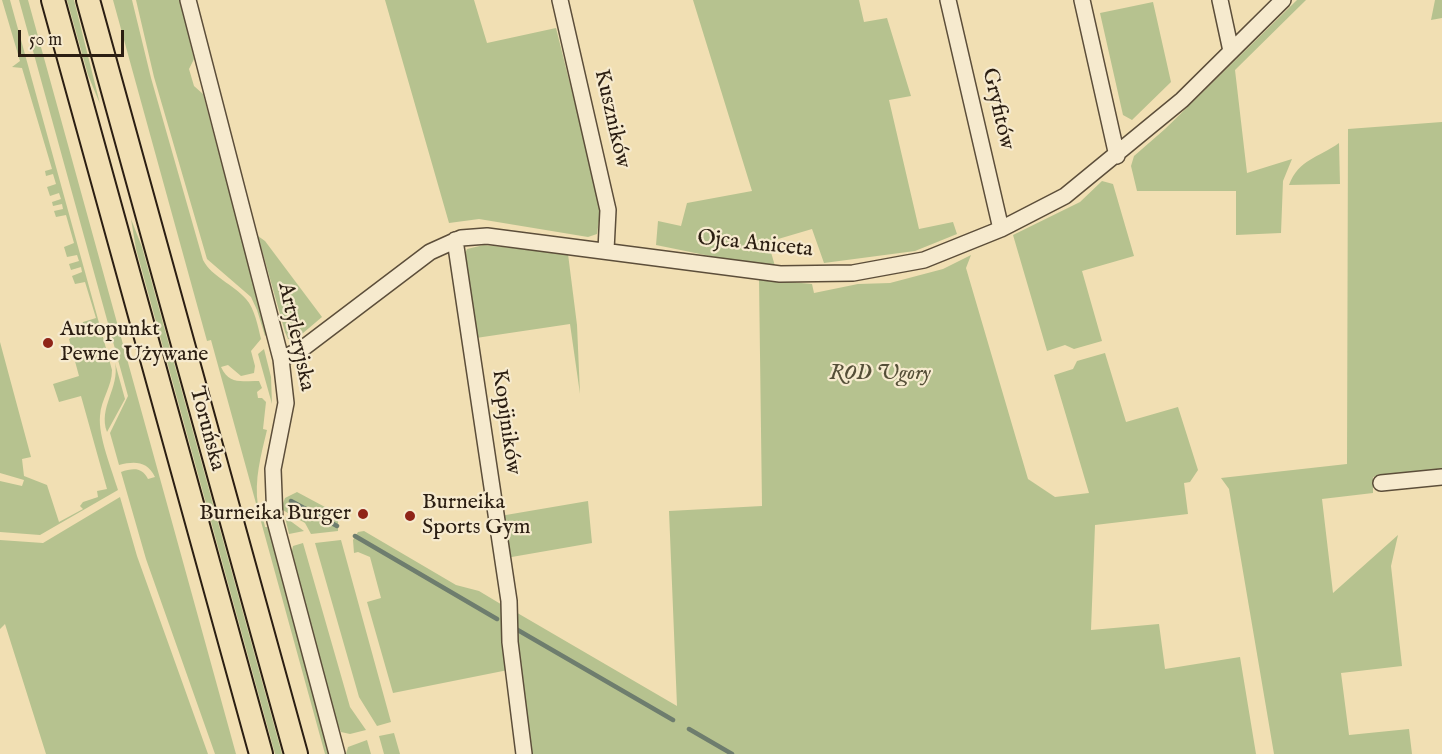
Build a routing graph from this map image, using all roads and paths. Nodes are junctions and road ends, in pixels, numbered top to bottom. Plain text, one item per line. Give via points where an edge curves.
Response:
1 (53, 0) edge
2 (88, 0) edge
3 (188, 0) edge
4 (560, 0) edge
5 (948, 0) edge
6 (1082, 0) edge
7 (1220, 0) edge
8 (1283, 0) edge
9 (1231, 51) junction
10 (1117, 156) junction
11 (1001, 229) junction
12 (455, 240) junction
13 (606, 250) junction
14 (281, 359) junction
15 (1442, 477) edge
16 (1381, 483) dead end
17 (261, 754) edge
18 (296, 754) edge
19 (337, 754) edge
20 (524, 754) edge

1 - 17 highway, Toruńska
2 - 18 highway, Toruńska
3 - 14 street, Artyleryjska
4 - 13 street, Kuszników via 608,210
5 - 11 street, Gryfitów
6 - 10 street
7 - 9 street
8 - 9 street, Ojca Aniceta
9 - 10 street, Ojca Aniceta
10 - 11 street, Ojca Aniceta via 1065,196
11 - 13 street, Ojca Aniceta via 924,260 853,273 816,275 780,274
12 - 13 street, Ojca Aniceta via 492,236
12 - 14 street, Ojca Aniceta via 430,252 302,349
12 - 20 street, Kopijników via 509,601 510,642
14 - 19 street, Artyleryjska via 286,403 273,469 274,514
15 - 16 street

